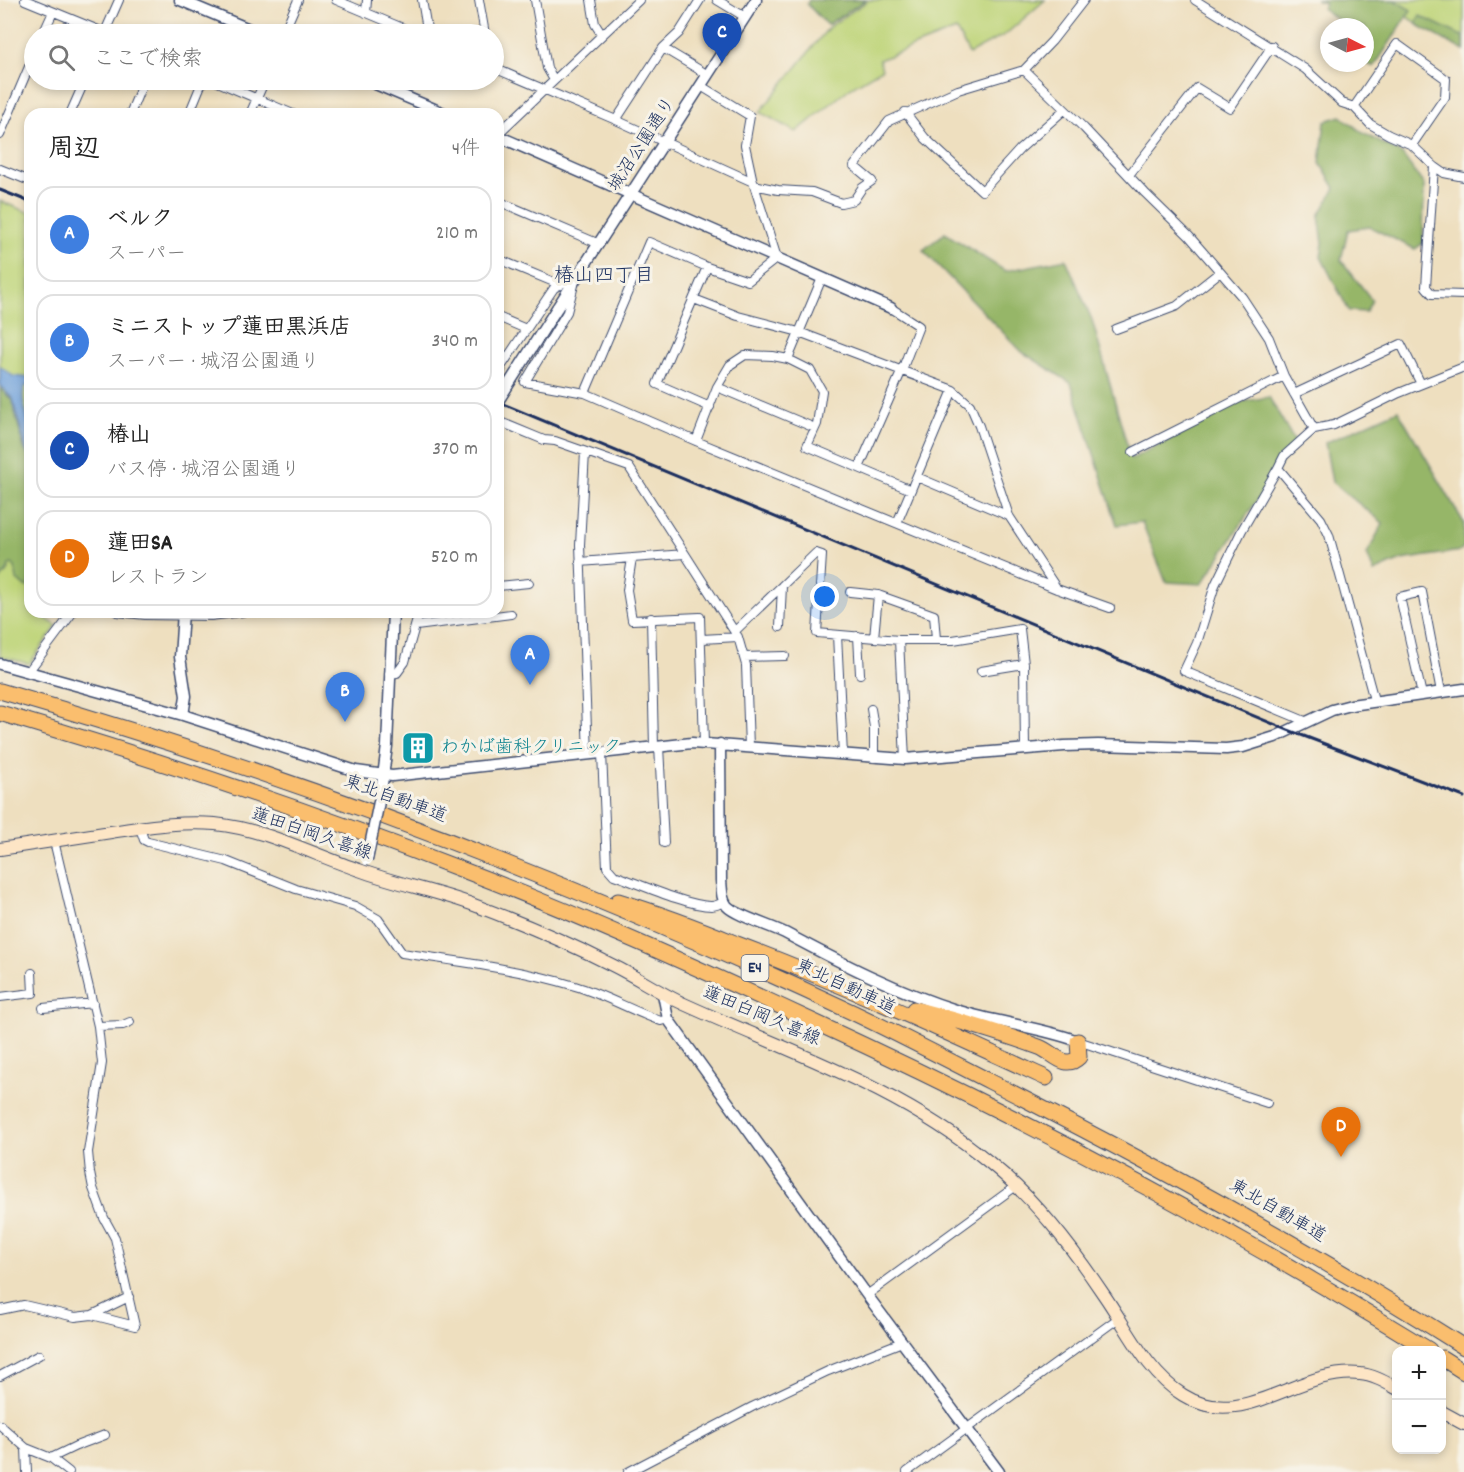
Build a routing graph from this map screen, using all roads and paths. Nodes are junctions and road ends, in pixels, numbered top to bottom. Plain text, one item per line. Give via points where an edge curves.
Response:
1 (25, 0) edge
2 (119, 0) edge
3 (180, 0) edge
4 (298, 0) edge
5 (336, 0) edge
6 (367, 0) edge
7 (422, 0) edge
8 (479, 0) edge
9 (535, 0) edge
10 (591, 0) edge
11 (639, 0) edge
12 (700, 0) edge
13 (717, 0) edge
14 (756, 0) edge
15 (1083, 0) edge
16 (1195, 0) edge
17 (53, 12) junction
18 (366, 13) junction
19 (745, 17) junction
20 (48, 24) edge
21 (81, 24) edge
22 (109, 24) edge
23 (237, 24) edge
24 (287, 24) edge
25 (393, 24) edge
26 (426, 24) edge
27 (483, 24) edge
28 (602, 35) junction
29 (1272, 46) junction
30 (663, 48) junction
31 (1024, 70) junction
32 (504, 72) edge
33 (708, 75) junction
34 (24, 79) edge
35 (554, 80) junction
36 (701, 86) junction
37 (544, 89) junction
38 (81, 90) edge
39 (140, 90) edge
40 (199, 90) edge
41 (236, 90) edge
42 (261, 90) edge
43 (390, 90) edge
44 (257, 99) junction
45 (1354, 107) junction
46 (73, 108) edge
47 (132, 108) edge
48 (191, 108) edge
49 (253, 108) edge
50 (279, 108) edge
51 (432, 108) edge
52 (1064, 110) junction
53 (905, 112) junction
54 (616, 120) junction
55 (504, 128) edge
56 (0, 135) edge
57 (504, 139) edge
58 (664, 142) junction
59 (1412, 145) junction
60 (1434, 166) junction
61 (0, 169) edge
62 (1129, 175) junction
63 (1464, 177) edge
64 (24, 179) edge
65 (754, 184) junction
66 (631, 193) junction
67 (504, 204) edge
68 (597, 243) junction
69 (777, 258) junction
70 (504, 261) edge
71 (707, 267) junction
72 (1220, 272) junction
73 (577, 276) junction
74 (822, 278) junction
75 (561, 285) junction
76 (1464, 295) edge
77 (694, 298) junction
78 (891, 308) joint
79 (504, 320) edge
80 (526, 329) junction
81 (1116, 329) dead end
82 (799, 332) junction
83 (788, 359) junction
84 (504, 362) edge
85 (1464, 367) edge
86 (902, 370) junction
87 (1284, 376) junction
88 (1421, 384) junction
89 (717, 387) junction
90 (953, 390) junction
91 (504, 391) edge
92 (585, 393) junction
93 (1294, 394) junction
94 (710, 407) junction
95 (504, 423) edge
96 (815, 428) junction
97 (1314, 429) junction
98 (696, 441) junction
99 (585, 452) junction
100 (1133, 452) dead end
101 (859, 468) junction
102 (1278, 468) junction
103 (917, 477) junction
104 (911, 490) junction
105 (1009, 516) junction
106 (897, 523) junction
107 (685, 554) junction
108 (632, 558) junction
109 (580, 562) junction
110 (529, 583) dead end
111 (504, 585) edge
112 (782, 586) junction
113 (1057, 589) junction
114 (850, 592) dead end
115 (878, 595) junction
116 (1110, 608) dead end
117 (504, 614) edge
118 (511, 614) dead end
119 (68, 618) edge
120 (183, 618) edge
121 (393, 618) edge
122 (418, 618) edge
123 (463, 618) edge
124 (651, 618) junction
125 (416, 626) junction
126 (780, 627) dead end
127 (737, 634) junction
128 (837, 635) junction
129 (858, 636) junction
130 (874, 638) junction
131 (702, 639) junction
132 (936, 639) junction
133 (899, 640) junction
134 (785, 656) dead end
135 (744, 657) junction
136 (0, 664) edge
137 (1024, 664) junction
138 (981, 671) dead end
139 (28, 672) junction
140 (860, 674) dead end
141 (389, 675) junction
142 (1464, 689) edge
143 (0, 691) edge
144 (1441, 692) junction
145 (1422, 695) junction
146 (1374, 700) junction
147 (871, 709) dead end
148 (0, 713) edge
149 (183, 715) junction
150 (1305, 722) junction
151 (704, 744) junction
152 (720, 744) junction
153 (656, 746) junction
154 (749, 747) junction
155 (1025, 749) junction
156 (602, 753) junction
157 (588, 755) junction
158 (843, 755) junction
159 (874, 758) junction
160 (905, 759) junction
161 (385, 776) junction
162 (140, 828) junction
163 (54, 841) junction
164 (664, 843) dead end
165 (0, 849) edge
166 (366, 866) junction
167 (546, 880) junction
168 (725, 902) junction
169 (32, 973) dead end
170 (663, 994) junction
171 (0, 997) edge
172 (879, 1001) junction
173 (93, 1003) junction
174 (43, 1008) dead end
175 (668, 1019) junction
176 (130, 1022) dead end
177 (98, 1026) junction
178 (1078, 1041) junction
179 (1046, 1078) dead end
180 (1267, 1103) dead end
181 (1016, 1186) junction
182 (867, 1295) junction
183 (129, 1297) junction
184 (0, 1309) edge
185 (92, 1315) junction
186 (1120, 1317) junction
187 (902, 1342) junction
188 (1422, 1346) edge
189 (1464, 1347) edge
190 (39, 1355) dead end
191 (1446, 1361) edge
192 (1464, 1372) edge
193 (0, 1376) edge
194 (1392, 1386) edge
195 (1446, 1414) edge
196 (1464, 1424) edge
197 (0, 1425) edge
198 (967, 1429) junction
199 (105, 1435) dead end
200 (26, 1448) junction
201 (51, 1458) junction
202 (27, 1472) edge
203 (69, 1472) edge
204 (628, 1472) edge
205 (907, 1472) edge
206 (999, 1472) edge

1 - 17 street
2 - 22 street
3 - 23 street
4 - 24 street
5 - 18 street
6 - 18 street
7 - 26 street
8 - 27 street
9 - 35 street via 547,68
10 - 28 street via 595,24
11 - 28 street
12 - 30 street via 679,33
13 - 19 street
14 - 19 street, 城沼公園通り
15 - 31 street
16 - 29 street
17 - 20 street
17 - 21 street
18 - 25 street
19 - 33 street, 城沼公園通り
28 - 35 street
29 - 45 street via 1305,69 1342,103
29 - 62 street via 1230,108 1197,88
30 - 33 street
30 - 54 street
31 - 52 street
31 - 53 street via 958,90
32 - 37 street
33 - 36 street, 城沼公園通り
34 - 56 street
35 - 37 street
36 - 58 street, 城沼公園通り
36 - 65 street via 750,116 745,145
37 - 54 street
37 - 55 street
38 - 46 street
39 - 47 street
40 - 48 street
41 - 44 street
42 - 44 street
43 - 51 street
44 - 49 street
44 - 50 street
45 - 59 street via 1370,124
45 - 59 street via 1397,44 1446,79 1444,97
52 - 53 street via 1020,149 982,191 925,138
52 - 62 street
53 - 65 street via 889,122 854,166 872,181 854,200 841,203 812,192
54 - 58 street
57 - 66 street
58 - 65 street
58 - 66 street, 城沼公園通り
59 - 60 street
60 - 63 street via 1444,173
60 - 76 street via 1426,287 1432,294
61 - 64 street
62 - 72 street
65 - 69 street
66 - 68 street, 城沼公園通り
66 - 69 street
67 - 68 street
68 - 73 street, 城沼公園通り
69 - 71 street via 748,281
69 - 74 street
70 - 75 street
71 - 77 street
71 - 92 street via 649,242
72 - 81 street via 1177,306
72 - 87 street via 1269,338
73 - 75 street
73 - 91 street, 城沼公園通り, bridge
73 - 92 street via 567,312 525,382
74 - 78 street
74 - 82 street
75 - 80 street via 554,288
77 - 82 street via 738,316
77 - 94 street via 657,384
78 - 86 street via 919,326
79 - 80 street
80 - 84 street
82 - 83 street
82 - 86 street
83 - 89 street via 745,355 730,365
83 - 96 street via 810,370 822,391
85 - 88 street
86 - 90 street
86 - 101 street
87 - 93 street
87 - 100 street
88 - 93 street via 1401,344
88 - 97 street via 1334,425
89 - 94 street
89 - 96 street
90 - 103 street
90 - 105 street via 970,405
92 - 98 street
93 - 97 street
94 - 98 street
95 - 99 street
96 - 101 street via 807,446
97 - 102 street via 1284,456
98 - 106 street
99 - 107 street via 629,467
99 - 109 street
101 - 104 street
102 - 146 street via 1321,519 1329,535
102 - 150 street via 1215,585 1184,671
103 - 104 street
103 - 105 street
104 - 106 street
105 - 113 street
106 - 113 street
107 - 108 street
107 - 127 street
108 - 109 street
108 - 124 street via 627,590 632,620
109 - 157 street
110 - 111 street
112 - 126 street
112 - 127 street
112 - 128 street via 816,553 822,555 817,633
113 - 116 street
114 - 115 street
115 - 130 street
115 - 132 street via 933,615
117 - 118 street
119 - 139 street
120 - 149 street via 180,657 186,696
121 - 141 street
122 - 125 street
123 - 125 street
124 - 131 street via 700,617
124 - 153 street
125 - 141 street via 401,669
127 - 131 street
127 - 135 street
128 - 129 street
128 - 158 street
129 - 130 street
129 - 140 street
130 - 133 street
131 - 151 street
132 - 133 street
132 - 137 street via 953,640 1020,629
133 - 160 street
134 - 135 street
135 - 154 street
136 - 139 street
137 - 138 street
137 - 155 street
139 - 149 street
141 - 161 street
142 - 144 street
143 - 167 highway, 東北自動車道 / E4 via 257,772
144 - 145 street
144 - 145 street via 1422,592 1400,597
145 - 146 street
146 - 150 street via 1332,710
147 - 159 street
148 - 188 highway, E4 via 322,818 496,883 698,968 926,1074 1108,1167
149 - 161 street via 356,771
150 - 155 street via 1261,742 1226,749 1098,745
151 - 152 street
151 - 153 street
152 - 154 street
152 - 168 street via 721,880
153 - 156 street
153 - 164 street
154 - 158 street
155 - 160 street
156 - 157 street
156 - 168 street via 610,872 698,903
157 - 161 street
158 - 159 street
159 - 160 street
161 - 166 street, bridge
162 - 163 main road, 蓮田白岡久喜線
162 - 166 main road, 蓮田白岡久喜線 via 191,823 234,827
162 - 175 street via 148,842 226,861 296,889 355,906 378,919 402,953 548,978 661,1021
163 - 165 main road, 蓮田白岡久喜線
163 - 173 street
166 - 170 main road, 蓮田白岡久喜線 via 502,916 593,956
167 - 172 highway via 649,910
167 - 189 highway, 東北自動車道 / E4 via 713,949 859,1016 1118,1146 1295,1244
168 - 178 street via 733,910 910,993 959,1011
169 - 171 street via 33,993
170 - 175 street
170 - 181 main road, 蓮田白岡久喜線 via 886,1093 953,1133
172 - 178 highway via 1011,1037 1065,1062 1079,1057
172 - 179 highway
173 - 174 street
173 - 177 street
175 - 182 street
176 - 177 street
177 - 183 street via 102,1063 88,1152 90,1173 104,1218 115,1238
178 - 180 street
181 - 182 street
181 - 186 main road, 蓮田白岡久喜線 via 1066,1242
182 - 187 street
183 - 185 street
183 - 185 street via 135,1326
184 - 185 street via 24,1305 75,1317
186 - 194 main road, 蓮田白岡久喜線 via 1161,1376 1180,1394 1214,1407 1237,1407 1308,1381 1342,1374 1372,1376
186 - 198 street
187 - 198 street
187 - 204 street via 771,1398
190 - 193 street
191 - 192 highway
195 - 196 main road
197 - 200 street
198 - 205 street
198 - 206 street
199 - 201 street
200 - 201 street
200 - 202 street
201 - 203 street

